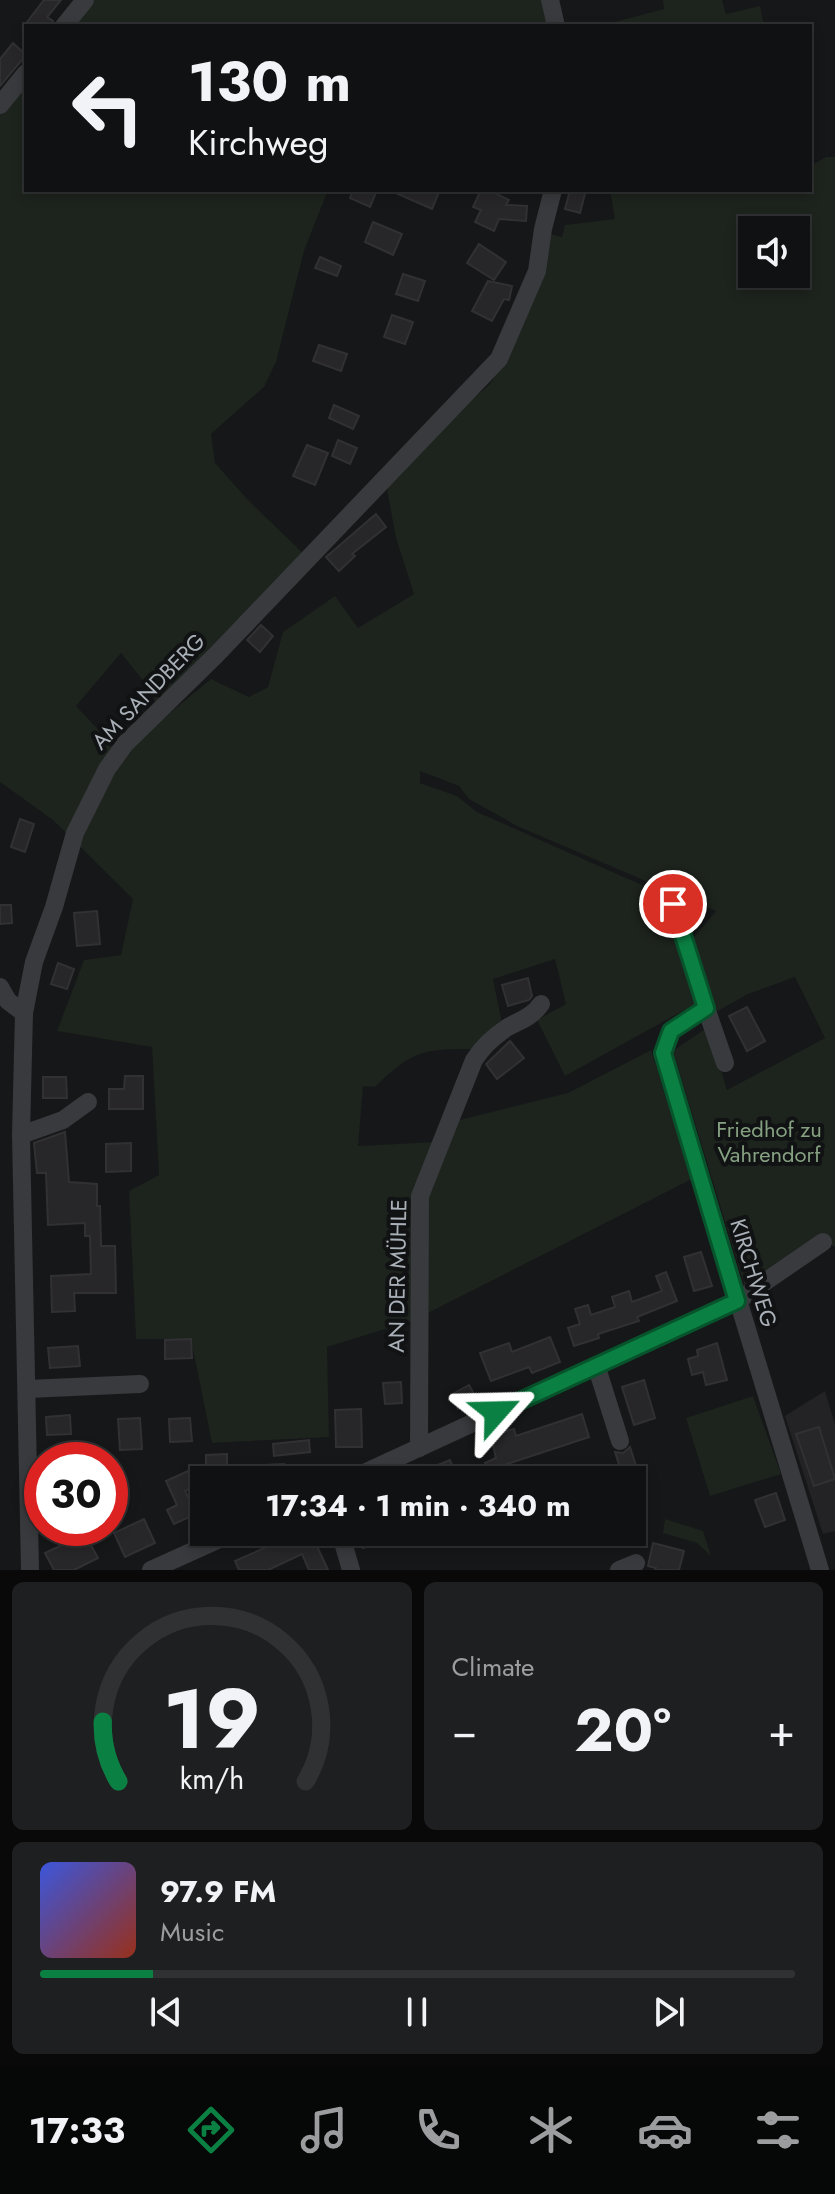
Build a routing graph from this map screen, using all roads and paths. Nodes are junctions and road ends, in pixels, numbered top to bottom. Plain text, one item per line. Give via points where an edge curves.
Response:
1 (85, 0) edge
2 (550, 0) edge
3 (66, 24) edge
4 (556, 24) edge
5 (24, 75) edge
6 (0, 105) edge
7 (552, 192) edge
8 (673, 904) dead end
9 (0, 987) edge
10 (541, 1004) dead end
11 (706, 1008) junction
12 (24, 1013) junction
13 (725, 1063) dead end
14 (88, 1102) dead end
15 (21, 1135) junction
16 (823, 1242) dead end
17 (737, 1301) junction
18 (596, 1365) junction
19 (140, 1384) dead end
20 (28, 1389) junction
21 (620, 1441) dead end
22 (419, 1448) junction
23 (380, 1466) edge
24 (204, 1546) edge
25 (344, 1546) edge
26 (30, 1570) edge
27 (151, 1570) edge
28 (351, 1570) edge
29 (820, 1570) edge

1 - 3 street
2 - 4 street
5 - 6 street
7 - 12 street, AM SANDBERG via 537,271 499,359 125,744 107,769 75,833 34,962
8 - 11 street
9 - 12 street
10 - 22 street, AN DER MÜHLE via 534,1014 484,1045 474,1060 420,1196
11 - 13 street
11 - 17 street, KIRCHWEG via 671,1031 663,1053
12 - 15 street, AM SANDBERG
14 - 15 street via 63,1120
15 - 20 street, AM SANDBERG
16 - 17 street
17 - 18 street
17 - 29 street, KIRCHWEG
18 - 21 street
18 - 22 street
19 - 20 street
20 - 26 street, AM SANDBERG
22 - 23 street
24 - 27 street
25 - 28 street

